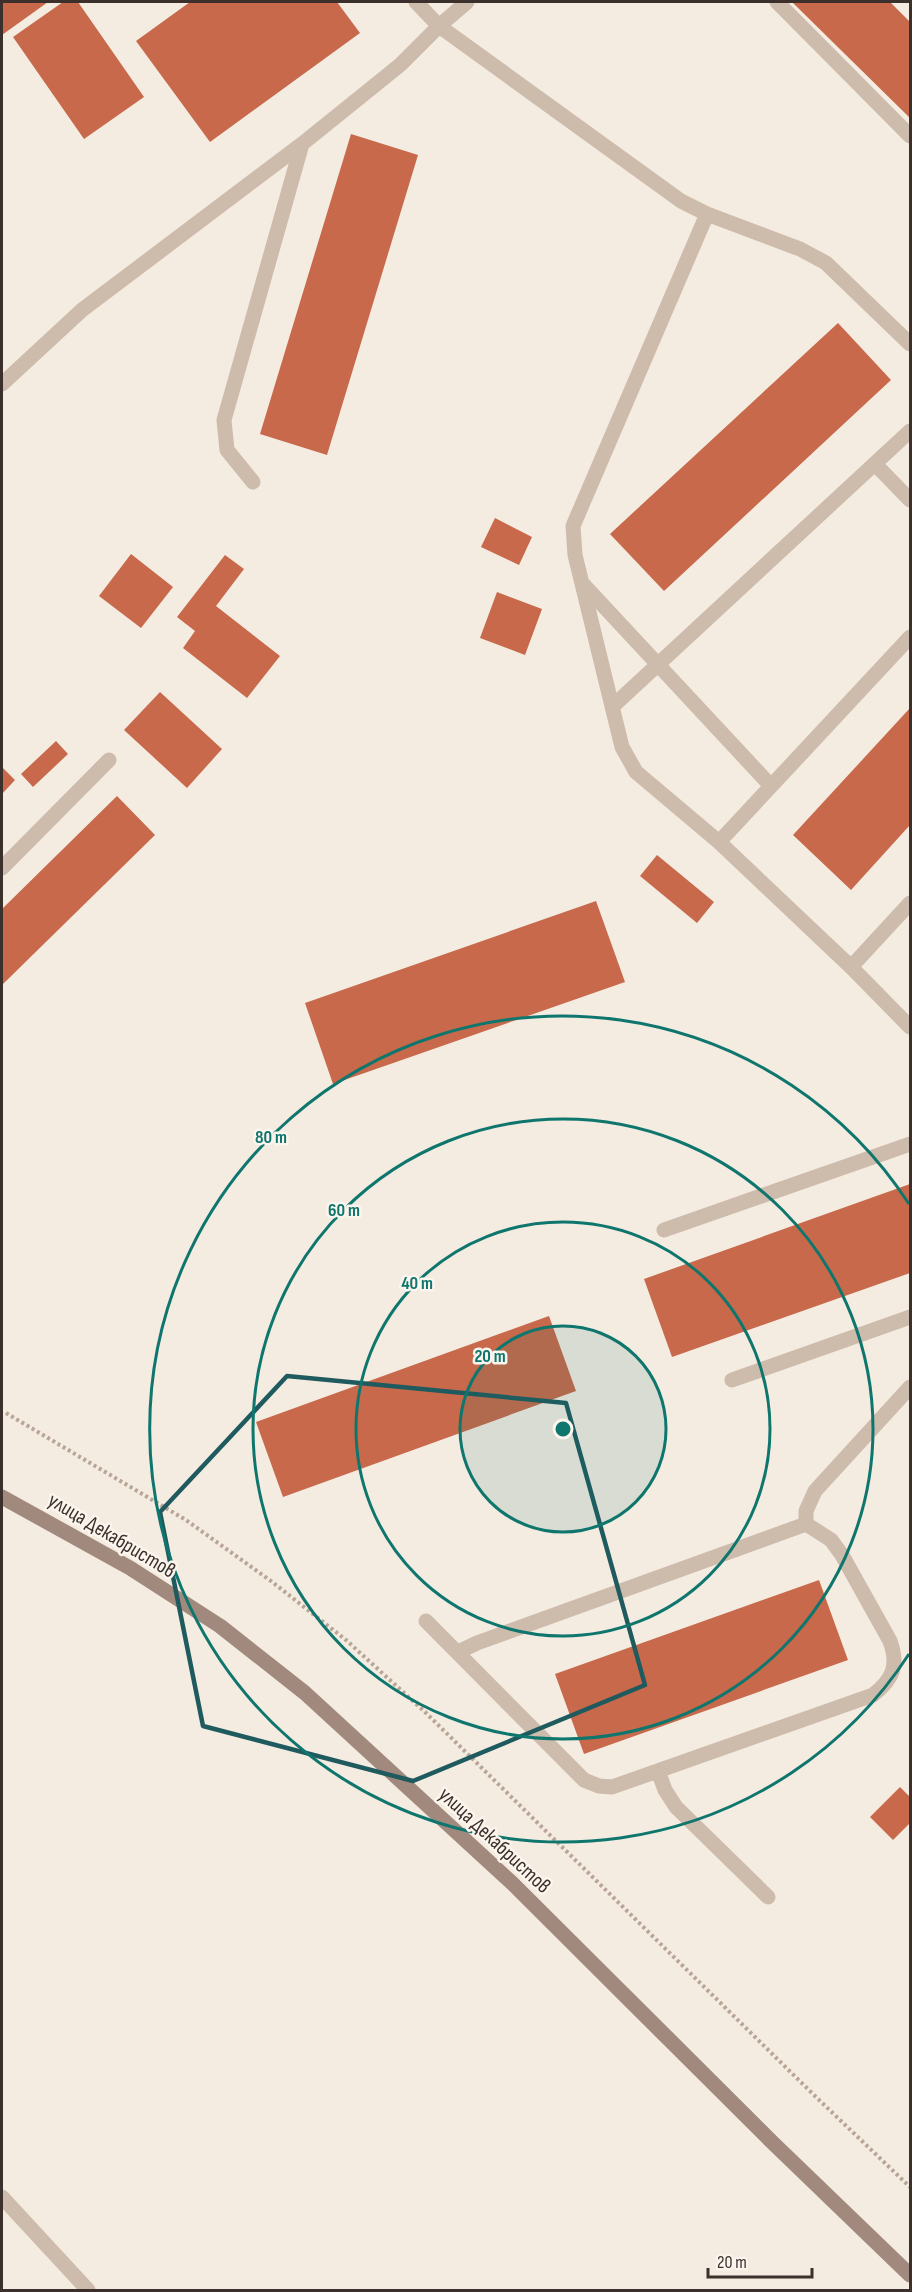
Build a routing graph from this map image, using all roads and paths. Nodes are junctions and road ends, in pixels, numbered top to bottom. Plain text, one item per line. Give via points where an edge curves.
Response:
1 (416, 2) edge
2 (467, 2) edge
3 (777, 2) edge
4 (439, 26) junction
5 (910, 136) edge
6 (302, 144) junction
7 (707, 214) junction
8 (910, 344) edge
9 (2, 384) edge
10 (910, 431) edge
11 (875, 464) junction
12 (253, 482) dead end
13 (910, 500) edge
14 (582, 583) junction
15 (910, 637) edge
16 (658, 665) junction
17 (612, 707) junction
18 (109, 760) dead end
19 (771, 786) junction
20 (719, 842) junction
21 (2, 868) edge
22 (910, 903) edge
23 (851, 967) junction
24 (910, 1027) edge
25 (910, 1144) edge
26 (664, 1230) dead end
27 (910, 1317) edge
28 (732, 1380) dead end
29 (910, 1387) edge
30 (6, 1413) dead end
31 (2, 1497) edge
32 (806, 1524) junction
33 (426, 1621) dead end
34 (458, 1652) junction
35 (658, 1772) junction
36 (768, 1897) dead end
37 (910, 2187) edge
38 (2, 2197) edge
39 (908, 2269) edge
40 (87, 2290) edge

1 - 4 street
2 - 4 street
3 - 5 street
4 - 6 street via 400,65
4 - 7 street via 681,201
6 - 9 street via 82,310
6 - 12 street via 224,420 227,450
7 - 8 street via 800,249 826,263
7 - 14 street via 573,526
10 - 11 street
11 - 13 street
11 - 16 street
14 - 16 street
14 - 17 street
15 - 19 street
16 - 17 street
16 - 19 street
17 - 20 street via 622,747 636,772
18 - 21 street
19 - 20 street
20 - 23 street
22 - 23 street
23 - 24 street
25 - 26 street
27 - 28 street
29 - 32 street via 816,1491 806,1510
30 - 37 path via 186,1520 346,1640 425,1712
31 - 39 main road, улица Декабристов via 130,1568 220,1626 305,1693 512,1882 773,2143
32 - 34 street
32 - 35 street via 831,1540 842,1555 890,1641 895,1655 885,1685 873,1695
33 - 34 street
34 - 35 street via 584,1780 612,1788
35 - 36 street via 676,1807
38 - 40 street

